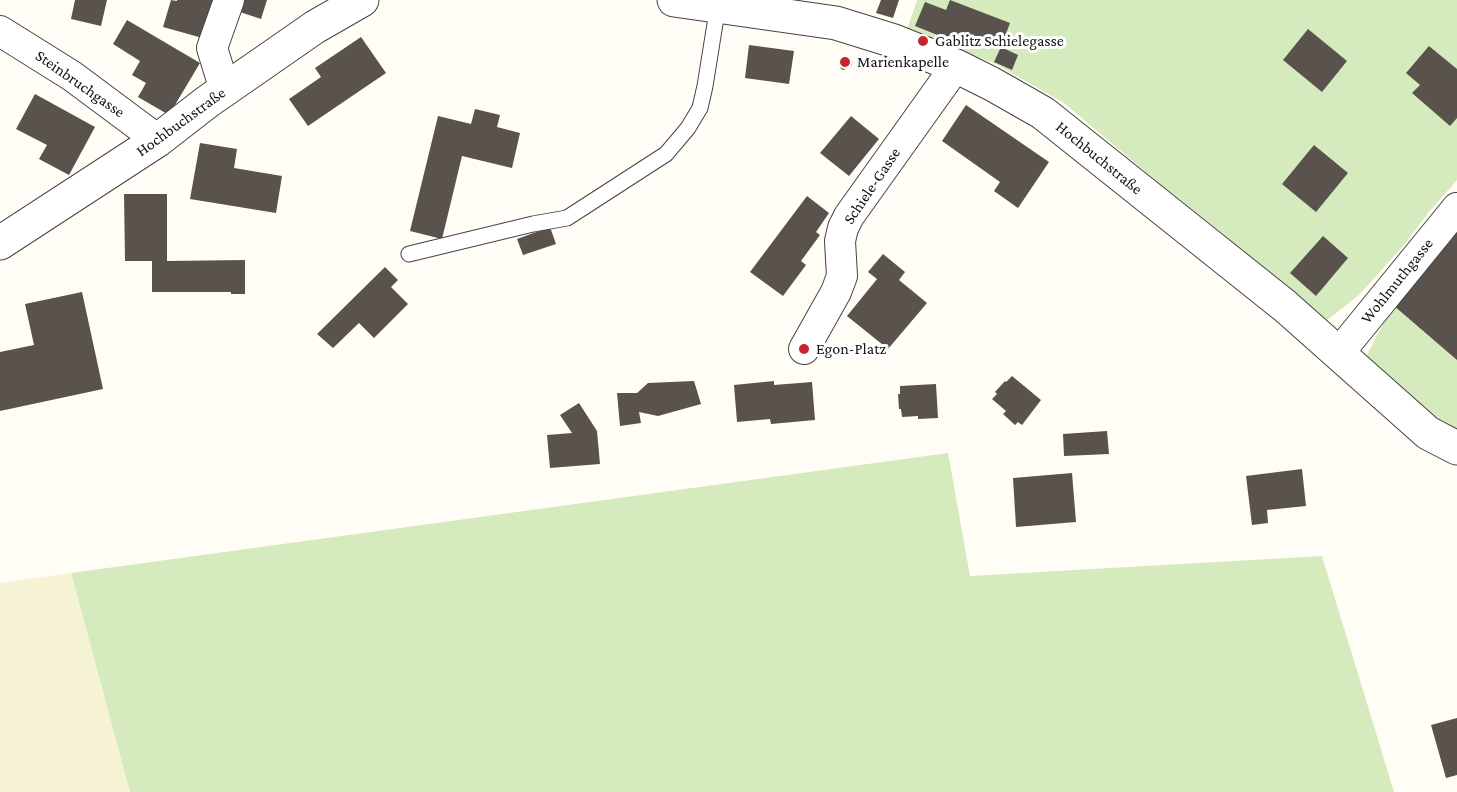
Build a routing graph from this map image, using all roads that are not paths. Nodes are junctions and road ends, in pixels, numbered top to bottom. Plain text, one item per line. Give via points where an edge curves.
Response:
1 (228, 0) edge
2 (362, 0) edge
3 (674, 0) edge
4 (718, 5) junction
5 (0, 31) edge
6 (956, 66) junction
7 (225, 90) junction
8 (159, 140) junction
9 (1457, 208) edge
10 (0, 243) edge
11 (409, 254) dead end
12 (804, 349) dead end
13 (1338, 354) junction
14 (1457, 448) edge

1 - 7 street via 212,48
2 - 7 street, Hochbuchstraße via 315,27
3 - 4 street, Hochbuchstraße
4 - 6 street, Hochbuchstraße via 836,23
4 - 11 lane via 700,108 666,153 567,218
5 - 8 street, Steinbruchgasse via 72,76
6 - 12 street, Schiele-Gasse via 849,216 840,240 842,276
6 - 13 street, Hochbuchstraße via 1043,113 1285,306
7 - 8 street, Hochbuchstraße
8 - 10 street, Hochbuchstraße
9 - 13 street, Wohlmuthgasse
13 - 14 street, Hochbuchstraße via 1428,434

